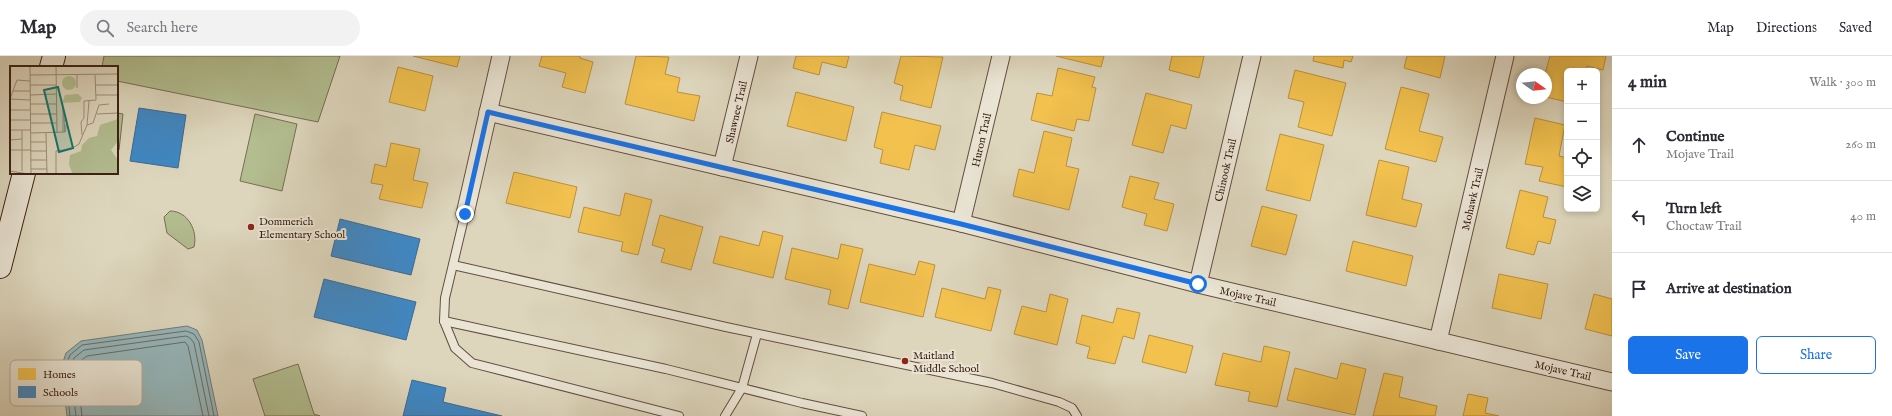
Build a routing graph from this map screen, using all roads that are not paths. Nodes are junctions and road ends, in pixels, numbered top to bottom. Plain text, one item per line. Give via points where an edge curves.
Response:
1 (54, 56) edge
2 (501, 56) edge
3 (749, 56) edge
4 (1001, 56) edge
5 (1252, 56) edge
6 (1505, 56) edge
7 (51, 66) edge
8 (488, 112) junction
9 (722, 167) junction
10 (24, 174) edge
11 (465, 214) joint
12 (961, 224) junction
13 (453, 265) junction
14 (0, 267) edge
15 (1198, 284) junction
16 (444, 320) junction
17 (756, 334) junction
18 (1438, 341) junction
19 (1612, 382) edge
20 (742, 388) junction
21 (679, 416) edge
22 (725, 416) edge
23 (862, 416) edge
24 (1077, 416) edge

1 - 7 street
2 - 8 street
3 - 9 street, Shawnee Trail
4 - 12 street, Huron Trail
5 - 15 street, Chinook Trail
6 - 18 street, Mohawk Trail
8 - 9 street, Mojave Trail
8 - 11 street
9 - 12 street, Mojave Trail
10 - 14 street
11 - 13 lane
12 - 15 street, Mojave Trail
13 - 16 lane
13 - 17 lane
15 - 18 street, Mojave Trail
16 - 20 lane
16 - 21 lane via 455,348 472,363
17 - 20 lane
17 - 24 lane via 992,383 1058,402 1072,408
18 - 19 street, Mojave Trail
20 - 22 lane
20 - 23 lane

